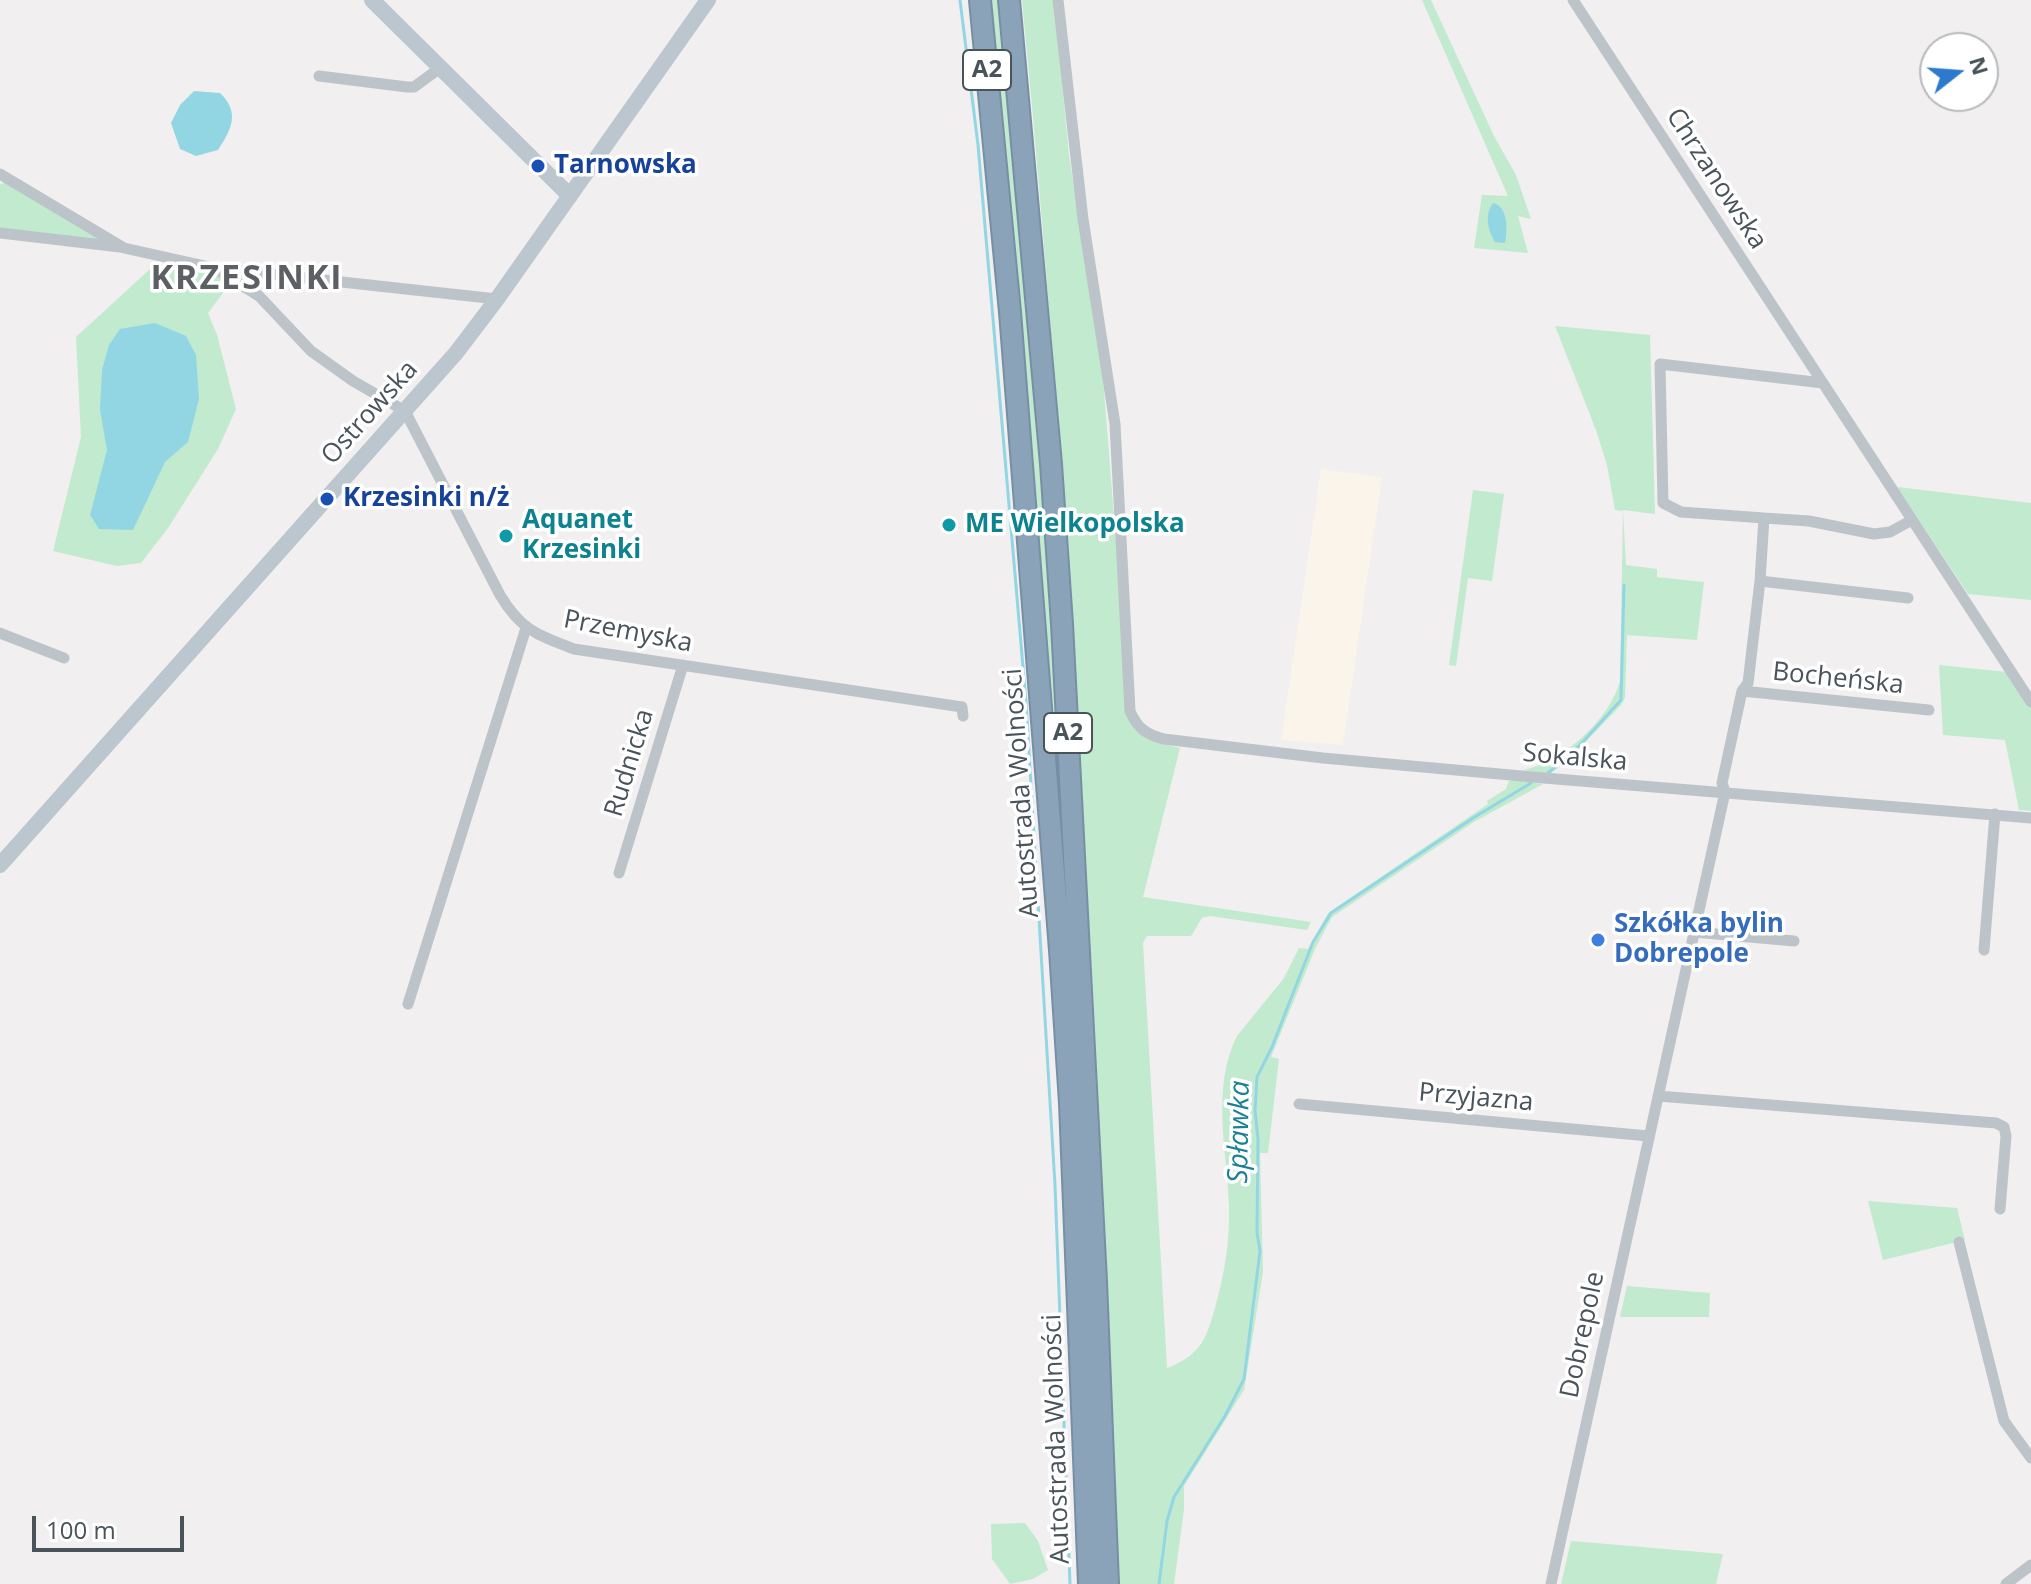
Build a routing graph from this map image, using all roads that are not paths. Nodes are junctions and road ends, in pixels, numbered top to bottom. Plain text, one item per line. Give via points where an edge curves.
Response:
1 (372, 0) edge
2 (708, 0) edge
3 (968, 0) edge
4 (980, 0) edge
5 (1009, 0) edge
6 (1058, 0) edge
7 (1573, 0) edge
8 (440, 68) junction
9 (319, 76) dead end
10 (994, 139) junction
11 (0, 174) edge
12 (570, 196) junction
13 (0, 233) edge
14 (124, 248) junction
15 (214, 268) junction
16 (267, 273) junction
17 (259, 296) junction
18 (497, 299) junction
19 (1823, 383) junction
20 (405, 411) junction
21 (1764, 518) junction
22 (1912, 520) junction
23 (1760, 581) junction
24 (1908, 598) dead end
25 (526, 628) junction
26 (0, 633) edge
27 (64, 658) dead end
28 (683, 665) junction
29 (1742, 691) junction
30 (2031, 702) edge
31 (1929, 710) dead end
32 (963, 716) dead end
33 (1725, 792) junction
34 (1995, 814) junction
35 (2031, 818) edge
36 (0, 865) edge
37 (619, 873) dead end
38 (1694, 932) junction
39 (1794, 941) dead end
40 (1984, 950) dead end
41 (408, 1004) dead end
42 (1658, 1096) junction
43 (1299, 1104) dead end
44 (1649, 1136) junction
45 (2000, 1209) dead end
46 (1959, 1242) dead end
47 (2031, 1458) edge
48 (2031, 1565) edge
49 (1089, 1584) edge
50 (1108, 1584) edge
51 (1551, 1584) edge
52 (2006, 1584) edge

1 - 8 street
2 - 12 street, Ostrowska
3 - 10 highway
4 - 10 highway, Autostrada Wolności / A2
5 - 50 highway, Autostrada Wolności / A2 via 1061,596
6 - 33 street, Sokalska via 1083,219 1115,424 1130,711 1135,722 1151,736 1177,741
7 - 19 street, Chrzanowska
8 - 9 street via 414,87
8 - 12 street
10 - 49 highway, Autostrada Wolności / A2 via 1060,950
11 - 14 street
12 - 18 street, Ostrowska
13 - 14 street
14 - 15 street
15 - 16 street
15 - 17 street
16 - 17 street
16 - 18 street
17 - 20 street via 311,351
18 - 20 street, Ostrowska
19 - 21 street via 1660,364 1663,503 1681,512
19 - 22 street, Chrzanowska
20 - 25 street, Przemyska via 500,595
20 - 36 street, Ostrowska
21 - 22 street via 1874,534
21 - 23 street, Bocheńska
22 - 30 street, Chrzanowska
23 - 24 street
23 - 29 street, Bocheńska via 1748,683
25 - 28 street, Przemyska via 574,649
25 - 41 street
26 - 27 street
28 - 32 street, Przemyska via 962,707
28 - 37 street, Rudnicka
29 - 31 street, Bocheńska
29 - 33 street, Bocheńska via 1722,783
33 - 34 street, Sokalska
33 - 38 street, Dobrepole
34 - 35 street, Sokalska
34 - 40 street
38 - 39 street
38 - 42 street, Dobrepole
42 - 44 street, Dobrepole
42 - 45 street via 1996,1123 2006,1136
43 - 44 street, Przyjazna
44 - 51 street, Dobrepole
46 - 47 street via 2004,1421
48 - 52 street

